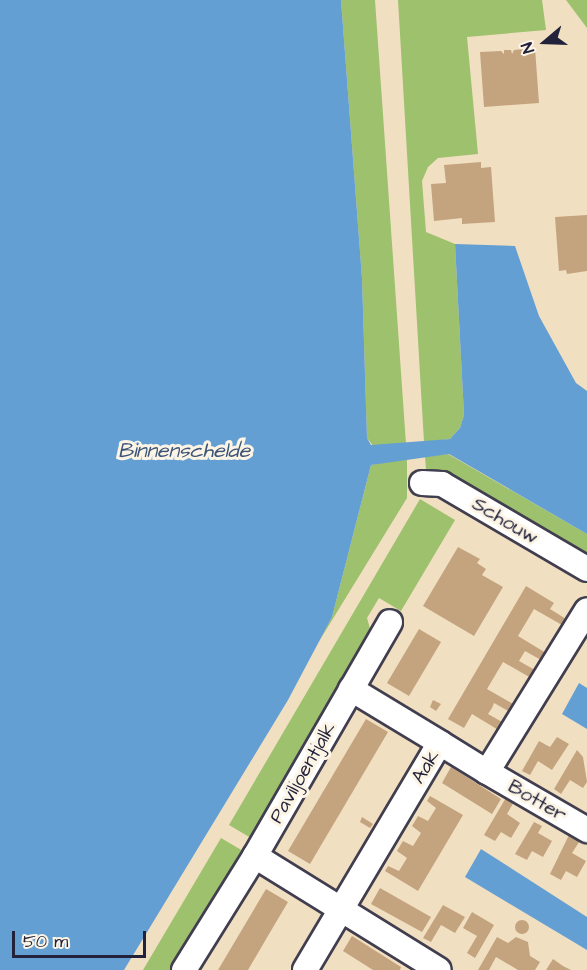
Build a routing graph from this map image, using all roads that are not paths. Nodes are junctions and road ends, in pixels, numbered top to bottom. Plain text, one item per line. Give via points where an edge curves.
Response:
1 (422, 483) dead end
2 (587, 569) edge
3 (587, 610) edge
4 (390, 622) dead end
5 (351, 689) junction
6 (440, 743) junction
7 (487, 772) junction
8 (587, 830) edge
9 (255, 856) junction
10 (340, 911) junction
11 (184, 970) edge
12 (305, 970) edge
13 (439, 970) edge

1 - 2 street, Schouw via 442,484
3 - 7 street
4 - 5 street, Paviljoentjalk
5 - 6 street
5 - 9 street, Paviljoentjalk
6 - 7 street, Aak
6 - 10 street, Aak
7 - 8 street, Botter
9 - 10 street
9 - 11 street, Paviljoentjalk
10 - 12 street, Aak
10 - 13 street

